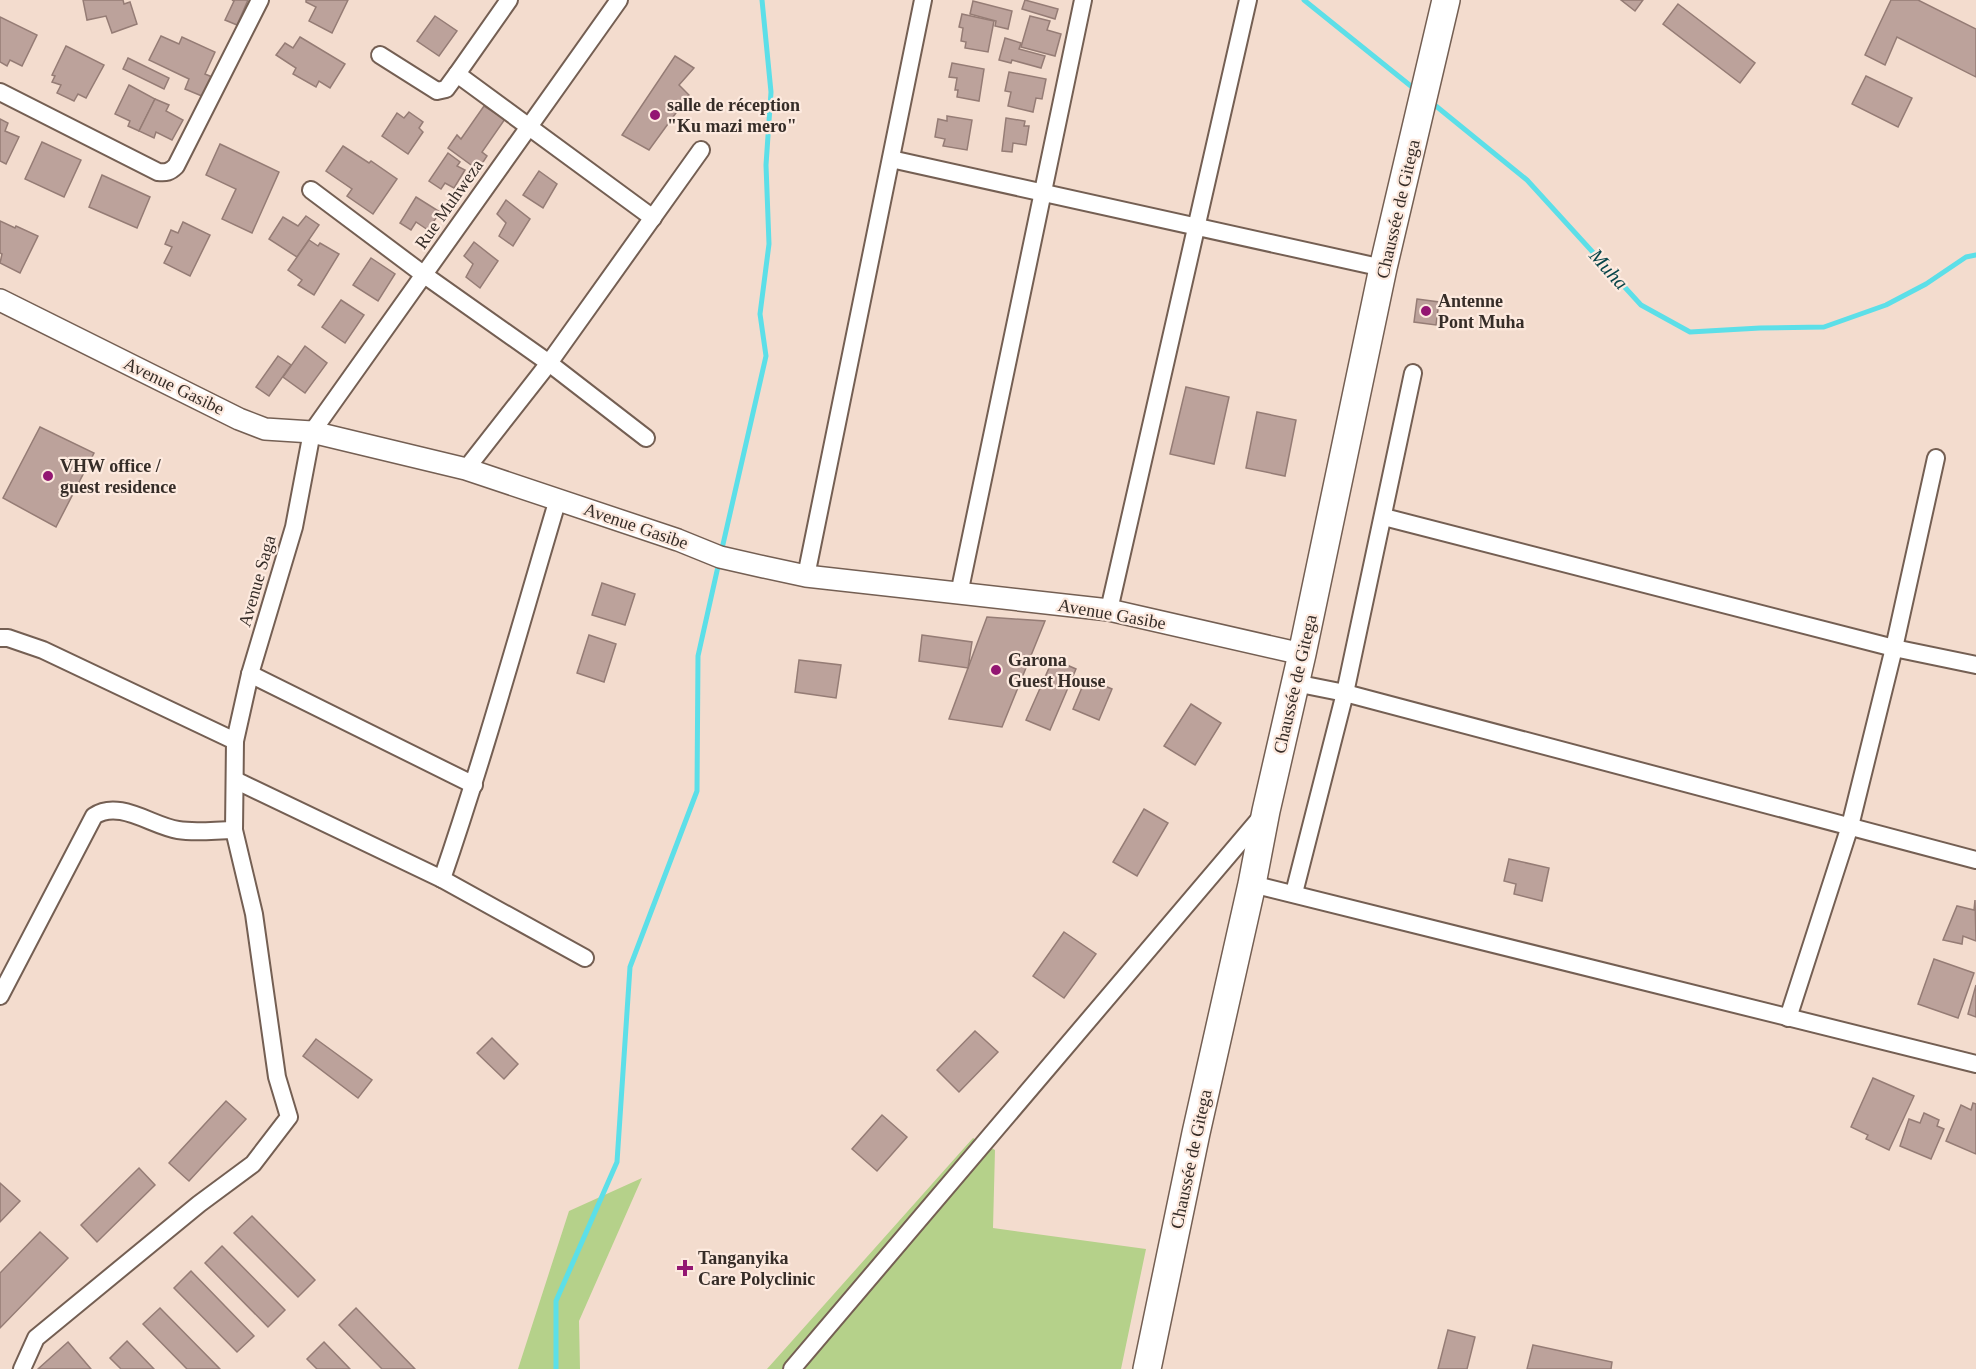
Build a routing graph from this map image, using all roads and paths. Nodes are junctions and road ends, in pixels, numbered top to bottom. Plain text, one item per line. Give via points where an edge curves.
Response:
1 (261, 0) edge
2 (509, 0) edge
3 (619, 0) edge
4 (923, 0) edge
5 (1083, 0) edge
6 (1248, 0) edge
7 (1445, 1) edge
8 (380, 55) dead end
9 (457, 74) junction
10 (0, 92) edge
11 (528, 126) junction
12 (701, 150) dead end
13 (891, 159) junction
14 (311, 190) dead end
15 (1042, 192) junction
16 (653, 218) junction
17 (1197, 227) junction
18 (1383, 268) junction
19 (423, 274) junction
20 (0, 300) edge
21 (549, 363) junction
22 (1413, 373) dead end
23 (312, 432) junction
24 (646, 438) dead end
25 (1936, 458) dead end
26 (466, 469) junction
27 (558, 499) junction
28 (1384, 516) junction
29 (806, 576) junction
30 (959, 594) junction
31 (1109, 610) junction
32 (0, 638) edge
33 (1894, 648) junction
34 (1302, 654) junction
35 (1976, 665) edge
36 (250, 674) junction
37 (1295, 683) junction
38 (1345, 693) junction
39 (235, 741) junction
40 (235, 780) junction
41 (474, 785) junction
42 (1266, 811) junction
43 (1850, 826) junction
44 (234, 830) junction
45 (1976, 860) edge
46 (442, 879) junction
47 (1252, 884) junction
48 (1294, 893) junction
49 (585, 958) dead end
50 (0, 996) edge
51 (1788, 1018) junction
52 (1976, 1064) edge
53 (22, 1369) edge
54 (792, 1369) edge
55 (1147, 1369) edge

1 - 10 street via 172,171 159,172
2 - 9 street
3 - 11 street, Rue Muhweza
4 - 13 street
5 - 15 street
6 - 17 street
7 - 18 main road, Chaussée de Gitega
8 - 9 street via 437,91 446,89
9 - 11 street
11 - 16 street
11 - 19 street, Rue Muhweza
12 - 16 street
13 - 15 street
13 - 29 street
14 - 19 street
15 - 17 street
15 - 30 street
16 - 21 street
17 - 18 street
17 - 31 street
18 - 34 main road, Chaussée de Gitega
19 - 21 street
19 - 23 street, Rue Muhweza
20 - 23 street, Avenue Gasibe via 239,419 265,429
21 - 24 street
21 - 26 street
22 - 28 street
23 - 26 street, Avenue Gasibe
23 - 36 street, Avenue Saga via 294,527
25 - 33 street
26 - 27 street, Avenue Gasibe
27 - 29 street, Avenue Gasibe via 720,557
27 - 41 street
28 - 33 street
28 - 38 street
29 - 30 street, Avenue Gasibe
30 - 31 street, Avenue Gasibe
31 - 34 street, Avenue Gasibe
32 - 39 street via 43,650
33 - 35 street
33 - 43 street
34 - 37 main road, Chaussée de Gitega
36 - 39 street, Avenue Saga
36 - 41 street
37 - 38 street
37 - 42 main road, Chaussée de Gitega
38 - 43 street
38 - 48 street
39 - 40 street, Avenue Saga
40 - 44 street, Avenue Saga
40 - 46 street
41 - 46 street
42 - 47 main road, Chaussée de Gitega
42 - 54 street
43 - 45 street
43 - 51 street
44 - 50 street via 181,831 121,811 102,811 94,816
44 - 53 street, Avenue Saga via 254,914 277,1077 289,1117 253,1164 36,1338
46 - 49 street
47 - 48 street
47 - 55 main road, Chaussée de Gitega
48 - 51 street
51 - 52 street

